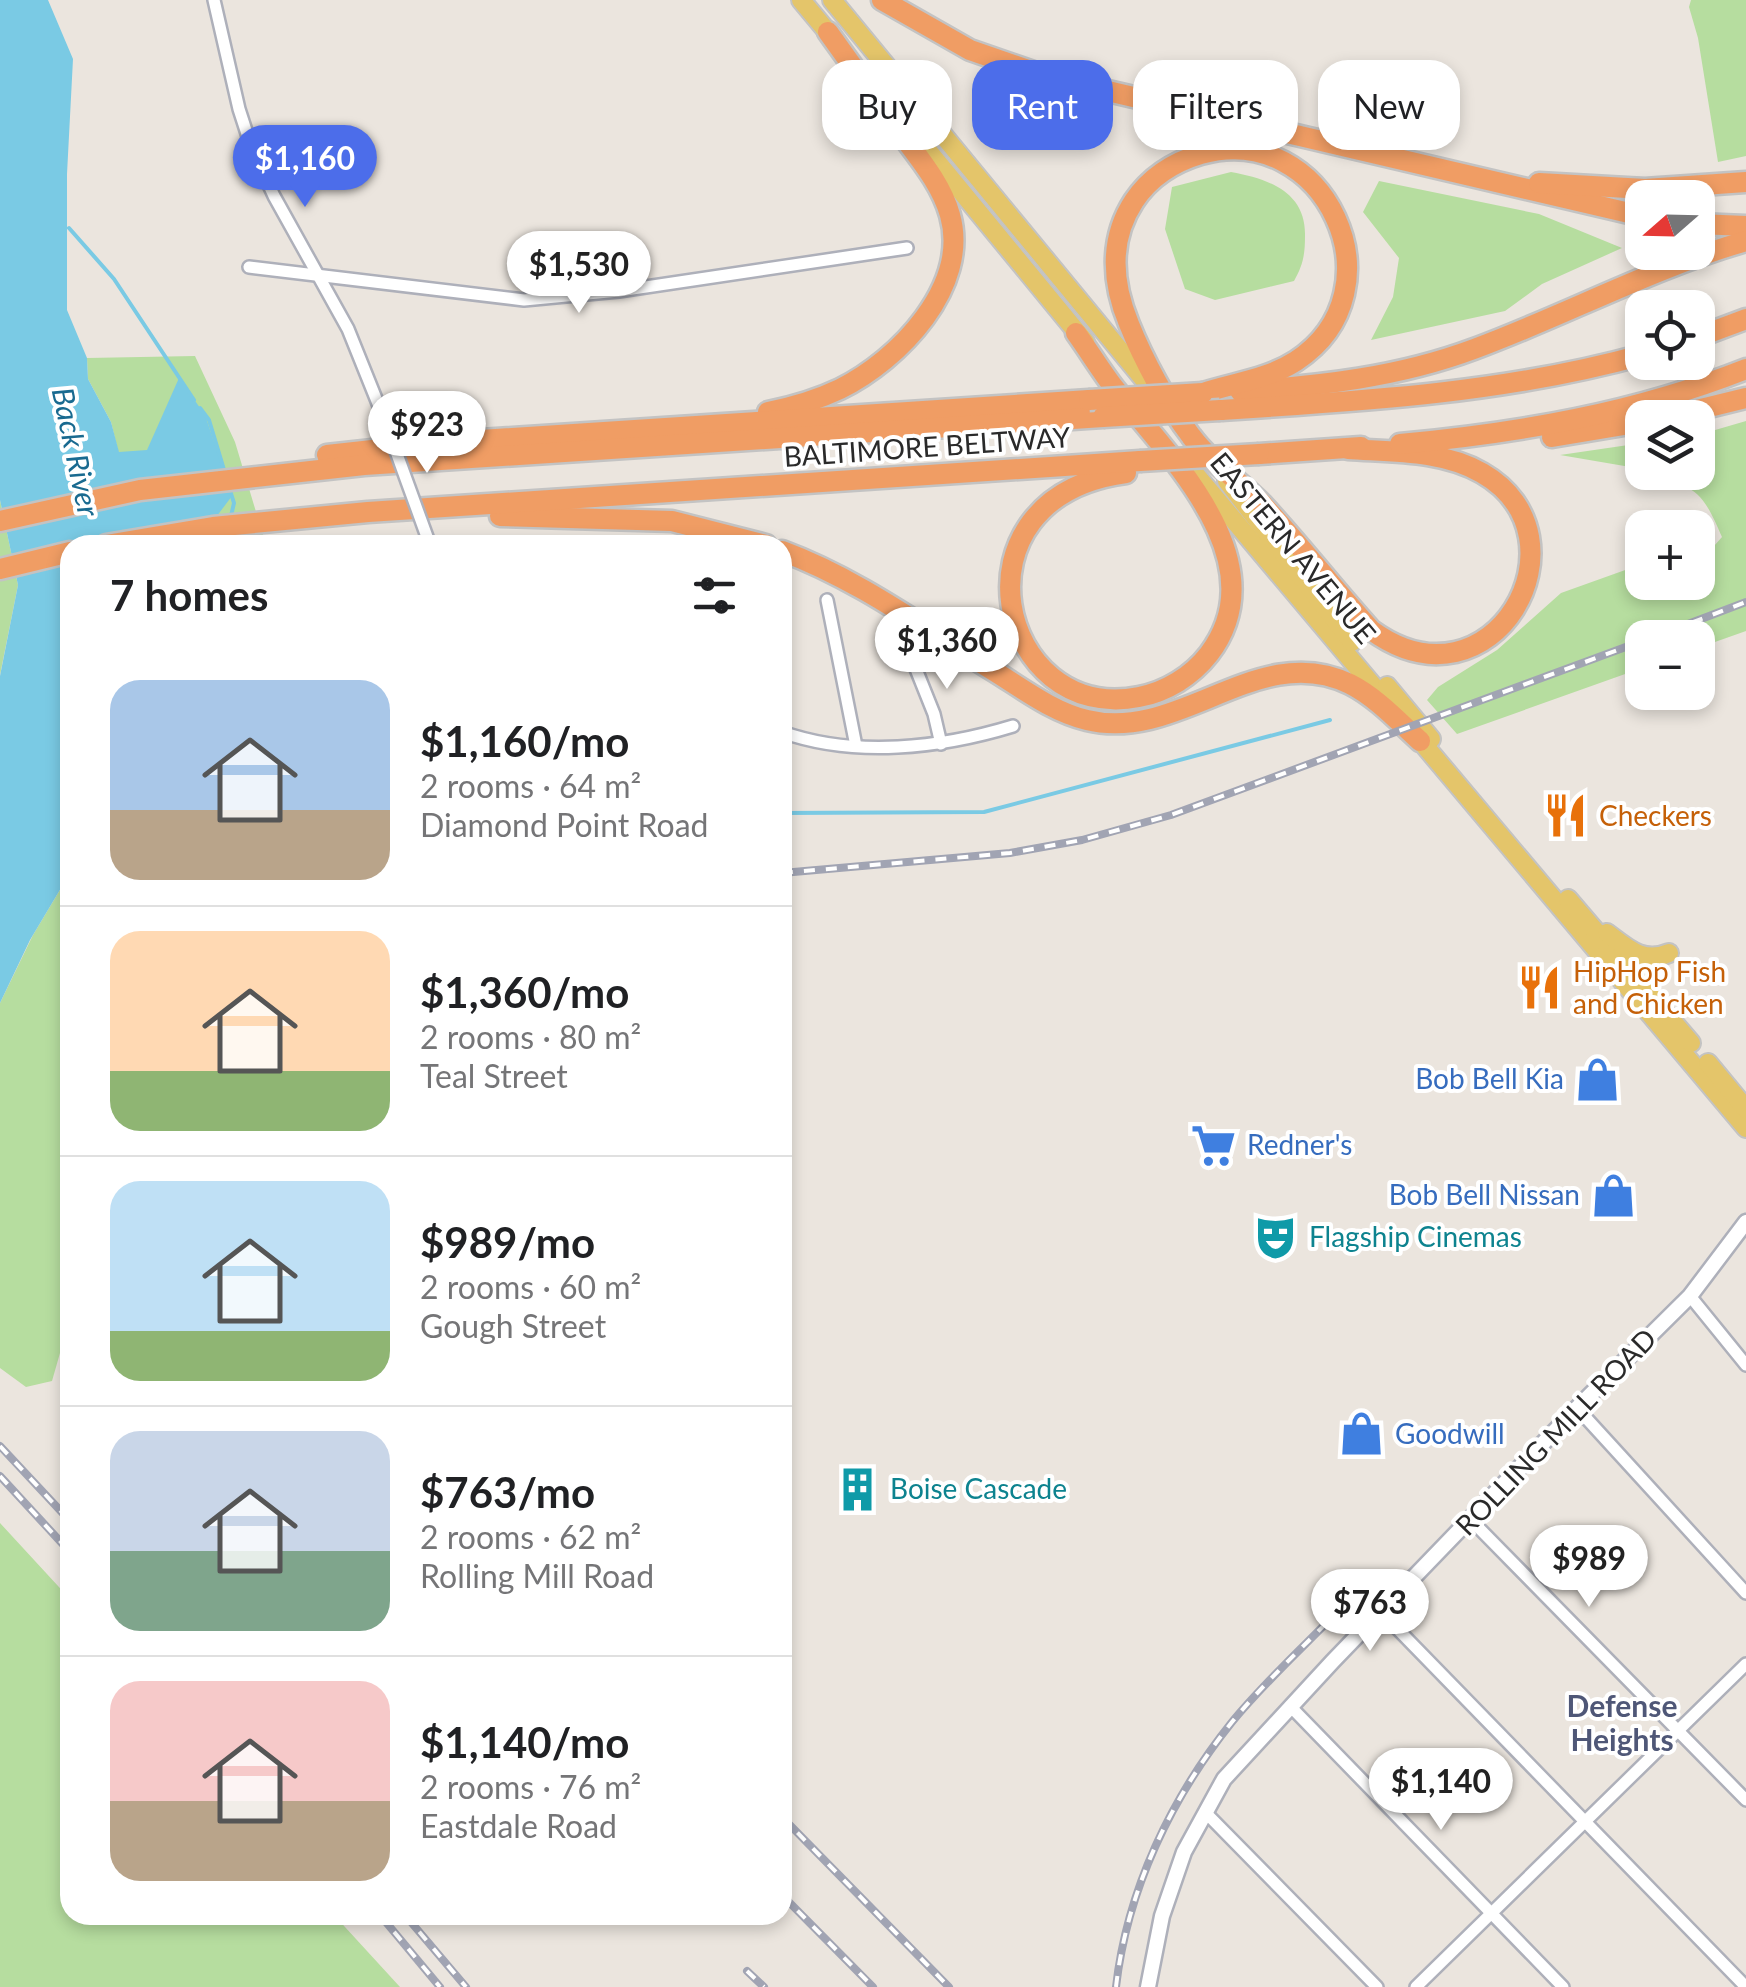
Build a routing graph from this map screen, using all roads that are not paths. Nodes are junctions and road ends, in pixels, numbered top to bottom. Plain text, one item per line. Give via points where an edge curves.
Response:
1 (214, 0) edge
2 (801, 0) edge
3 (820, 0) edge
4 (832, 0) edge
5 (882, 0) edge
6 (856, 29) junction
7 (828, 32) junction
8 (1402, 158) junction
9 (1746, 182) edge
10 (1625, 212) edge
11 (1715, 225) edge
12 (1746, 226) edge
13 (1746, 242) edge
14 (907, 248) dead end
15 (249, 267) dead end
16 (319, 275) junction
17 (1746, 319) edge
18 (1715, 331) edge
19 (1076, 332) junction
20 (1625, 359) edge
21 (1746, 370) edge
22 (1203, 393) junction
23 (1746, 398) edge
24 (1715, 406) edge
25 (1625, 425) edge
26 (621, 431) junction
27 (1192, 438) junction
28 (1460, 438) junction
29 (1348, 449) junction
30 (1144, 466) junction
31 (262, 469) junction
32 (368, 512) junction
33 (0, 520) edge
34 (170, 535) edge
35 (426, 535) edge
36 (727, 535) edge
37 (60, 554) edge
38 (792, 556) edge
39 (0, 569) edge
40 (827, 600) dead end
41 (910, 654) dead end
42 (1014, 726) dead end
43 (792, 735) edge
44 (1420, 742) junction
45 (942, 744) junction
46 (856, 746) junction
47 (1580, 913) junction
48 (1668, 952) dead end
49 (1746, 1108) edge
50 (1746, 1128) edge
51 (1746, 1222) edge
52 (1690, 1296) junction
53 (1746, 1365) edge
54 (1576, 1408) junction
55 (1470, 1519) junction
56 (1746, 1593) edge
57 (1381, 1612) junction
58 (1746, 1664) edge
59 (1290, 1706) junction
60 (1678, 1731) junction
61 (1746, 1800) edge
62 (1204, 1812) junction
63 (1586, 1822) junction
64 (1491, 1914) junction
65 (1148, 1987) edge
66 (1377, 1987) edge
67 (1416, 1987) edge
68 (1563, 1987) edge
69 (1746, 1987) edge

1 - 16 street via 246,133
2 - 7 main road, EASTERN AVENUE
3 - 6 main road
4 - 6 main road, EASTERN AVENUE
5 - 8 highway via 959,45 1048,78
6 - 27 main road, EASTERN AVENUE
7 - 19 main road, EASTERN AVENUE
7 - 26 highway via 944,197 953,249 941,289 894,352 830,394 786,408
8 - 9 highway via 1611,189
8 - 10 highway
11 - 12 highway
13 - 22 highway via 1439,360 1336,383
14 - 16 street via 542,299
15 - 16 street
16 - 35 street, bridge via 348,329
17 - 18 highway
19 - 30 highway via 1204,501 1230,579 1220,636 1194,670 1144,696 1110,699 1070,688 1024,645 1010,609 1011,566 1028,526 1054,499
19 - 44 main road, EASTERN AVENUE
20 - 31 highway, BALTIMORE BELTWAY, bridge via 1542,379 1418,396
21 - 28 highway, BALTIMORE BELTWAY via 1613,412
22 - 26 highway, bridge
22 - 27 highway via 1296,360 1327,331 1344,294 1348,257 1328,202 1302,173 1266,154 1212,151 1174,164 1144,188 1118,236 1122,306
23 - 24 highway
25 - 28 highway via 1553,437
26 - 31 highway via 436,443
27 - 29 highway via 1388,642 1443,654 1472,647 1498,630 1530,574 1524,522 1506,493 1482,473 1447,460
27 - 47 main road, EASTERN AVENUE via 1348,638
28 - 29 highway, BALTIMORE BELTWAY
29 - 30 highway, BALTIMORE BELTWAY, bridge
30 - 32 highway, BALTIMORE BELTWAY
31 - 33 highway, BALTIMORE BELTWAY
32 - 34 highway, BALTIMORE BELTWAY
32 - 36 highway via 672,521
37 - 39 highway
38 - 44 highway via 1085,720 1111,724 1166,716 1297,671 1354,686
40 - 46 street
41 - 45 street
42 - 45 street
43 - 46 street
44 - 50 main road, EASTERN AVENUE
45 - 46 street
47 - 48 main road via 1632,952 1656,958
47 - 49 main road, EASTERN AVENUE
51 - 52 street, ROLLING MILL ROAD
52 - 53 street
52 - 54 street, ROLLING MILL ROAD
54 - 55 street, ROLLING MILL ROAD
54 - 56 street
55 - 57 street, ROLLING MILL ROAD
55 - 60 street
57 - 59 street, ROLLING MILL ROAD
57 - 63 street
58 - 60 street
59 - 62 street, ROLLING MILL ROAD
59 - 64 street
60 - 61 street
60 - 63 street
62 - 65 street, ROLLING MILL ROAD via 1162,1916
62 - 66 street
63 - 64 street
63 - 69 street
64 - 67 street
64 - 68 street

